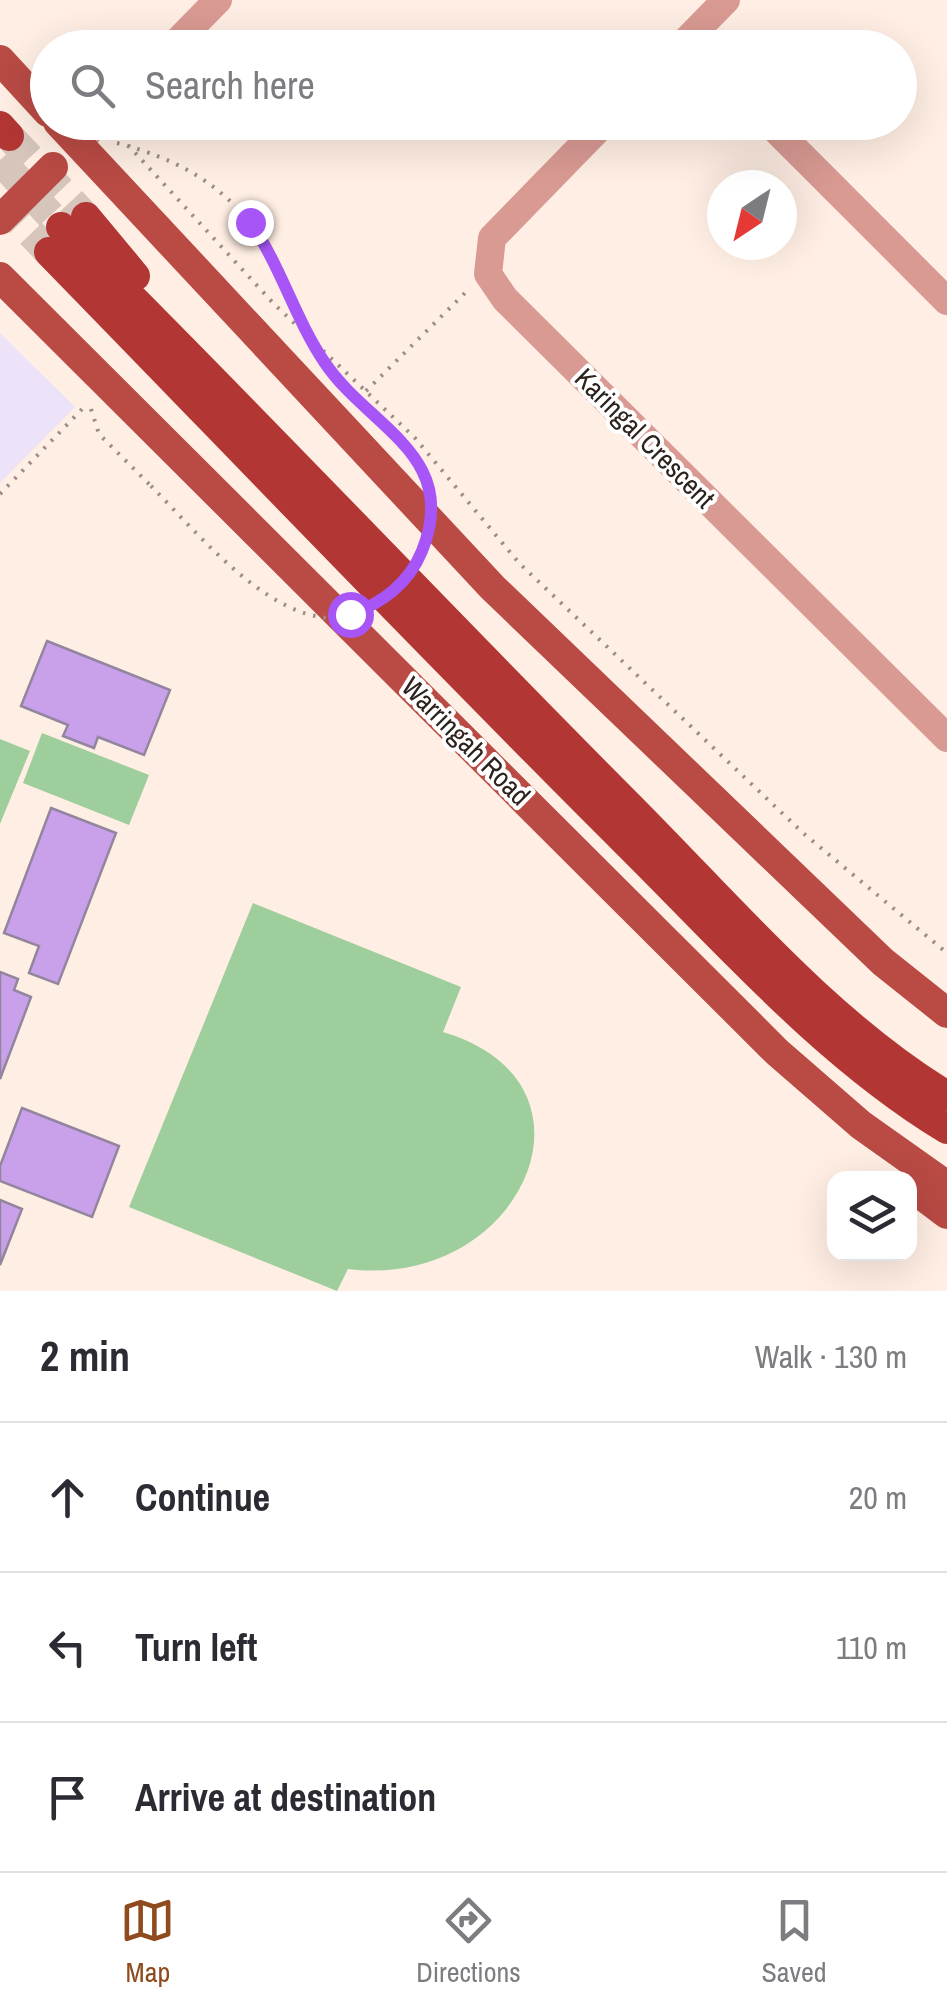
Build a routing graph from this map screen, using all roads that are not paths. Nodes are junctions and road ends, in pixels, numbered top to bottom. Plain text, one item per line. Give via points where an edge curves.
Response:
1 (218, 0) edge
2 (726, 0) edge
3 (189, 30) edge
4 (699, 30) edge
5 (0, 60) edge
6 (30, 92) edge
7 (71, 140) edge
8 (86, 140) edge
9 (587, 140) edge
10 (786, 140) edge
11 (0, 220) edge
12 (0, 277) edge
13 (947, 301) edge
14 (947, 738) edge
15 (947, 1013) edge
16 (777, 1052) junction
17 (947, 1096) edge
18 (947, 1130) edge
19 (895, 1171) edge
20 (947, 1186) edge
21 (917, 1191) edge
22 (947, 1214) edge

1 - 3 street
2 - 4 street
5 - 6 main road
7 - 11 main road, bridge
8 - 15 main road via 493,588 883,962
9 - 14 street, Karingal Crescent via 492,238 488,274
10 - 13 street
12 - 16 main road, Warringah Road
16 - 19 main road
16 - 20 main road, Warringah Road via 861,1125
17 - 18 highway, Warringah Road via 834,1009 392,570 65,232 519,736 813,1026 902,1102
21 - 22 main road

